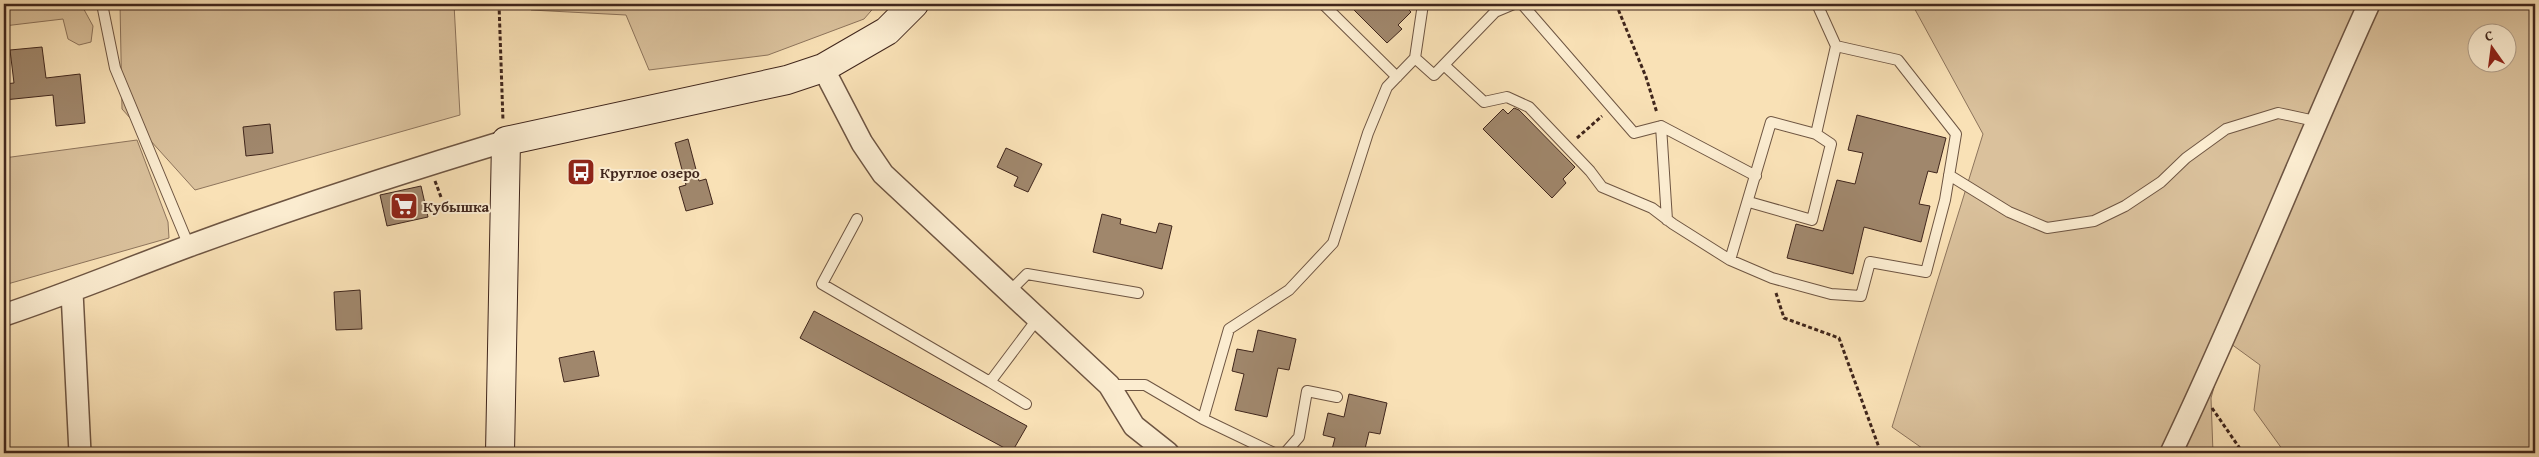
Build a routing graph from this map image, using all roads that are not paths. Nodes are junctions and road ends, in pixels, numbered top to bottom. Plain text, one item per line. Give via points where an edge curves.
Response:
1 (102, 4) edge
2 (914, 4) edge
3 (1323, 4) edge
4 (1423, 4) edge
5 (1514, 4) edge
6 (1522, 4) edge
7 (1818, 4) edge
8 (2369, 4) edge
9 (1836, 46) junction
10 (1415, 58) junction
11 (1444, 66) junction
12 (824, 68) junction
13 (1397, 77) junction
14 (2315, 121) junction
15 (1661, 126) junction
16 (1816, 134) junction
17 (506, 141) junction
18 (1949, 175) junction
19 (1756, 176) junction
20 (1748, 202) junction
21 (857, 219) dead end
22 (1667, 220) junction
23 (189, 246) junction
24 (1730, 260) junction
25 (72, 292) junction
26 (1009, 292) junction
27 (1138, 293) dead end
28 (4, 315) edge
29 (1038, 318) junction
30 (990, 382) junction
31 (1109, 385) junction
32 (1337, 397) dead end
33 (1026, 404) dead end
34 (1203, 419) junction
35 (80, 453) edge
36 (500, 453) edge
37 (1168, 453) edge
38 (1274, 453) edge
39 (1285, 453) edge
40 (2172, 453) edge

1 - 23 lane via 115,68
2 - 12 main road via 887,31
3 - 13 lane
4 - 10 lane
5 - 11 lane via 1494,12
6 - 15 lane via 1634,133
7 - 9 lane
8 - 14 street
9 - 16 lane
9 - 18 lane via 1898,60 1956,134
10 - 11 lane via 1434,75
10 - 13 lane
11 - 22 lane via 1484,102 1506,97 1529,107 1602,187 1652,208
12 - 17 main road via 787,80
12 - 26 street via 862,143 883,174
13 - 34 lane via 1387,86 1368,133 1333,243 1289,290 1229,329
14 - 18 lane via 2278,113 2226,129 2186,158 2161,182 2125,206 2094,221 2047,228 2009,212
14 - 40 street via 2201,392
15 - 19 lane
15 - 22 lane
16 - 19 lane via 1771,122
16 - 20 lane via 1831,144 1812,220
17 - 23 street
17 - 36 main road
18 - 24 lane via 1926,272 1870,262 1861,296 1831,294 1772,278
19 - 20 lane
20 - 24 lane
21 - 30 lane via 822,284
22 - 24 lane
23 - 25 street
25 - 28 street
25 - 35 street
26 - 27 lane via 1027,274
26 - 29 street
29 - 30 lane
29 - 31 street
30 - 33 lane
31 - 34 lane via 1145,385
31 - 37 street via 1134,426
32 - 39 lane via 1307,391 1300,437
34 - 38 lane

